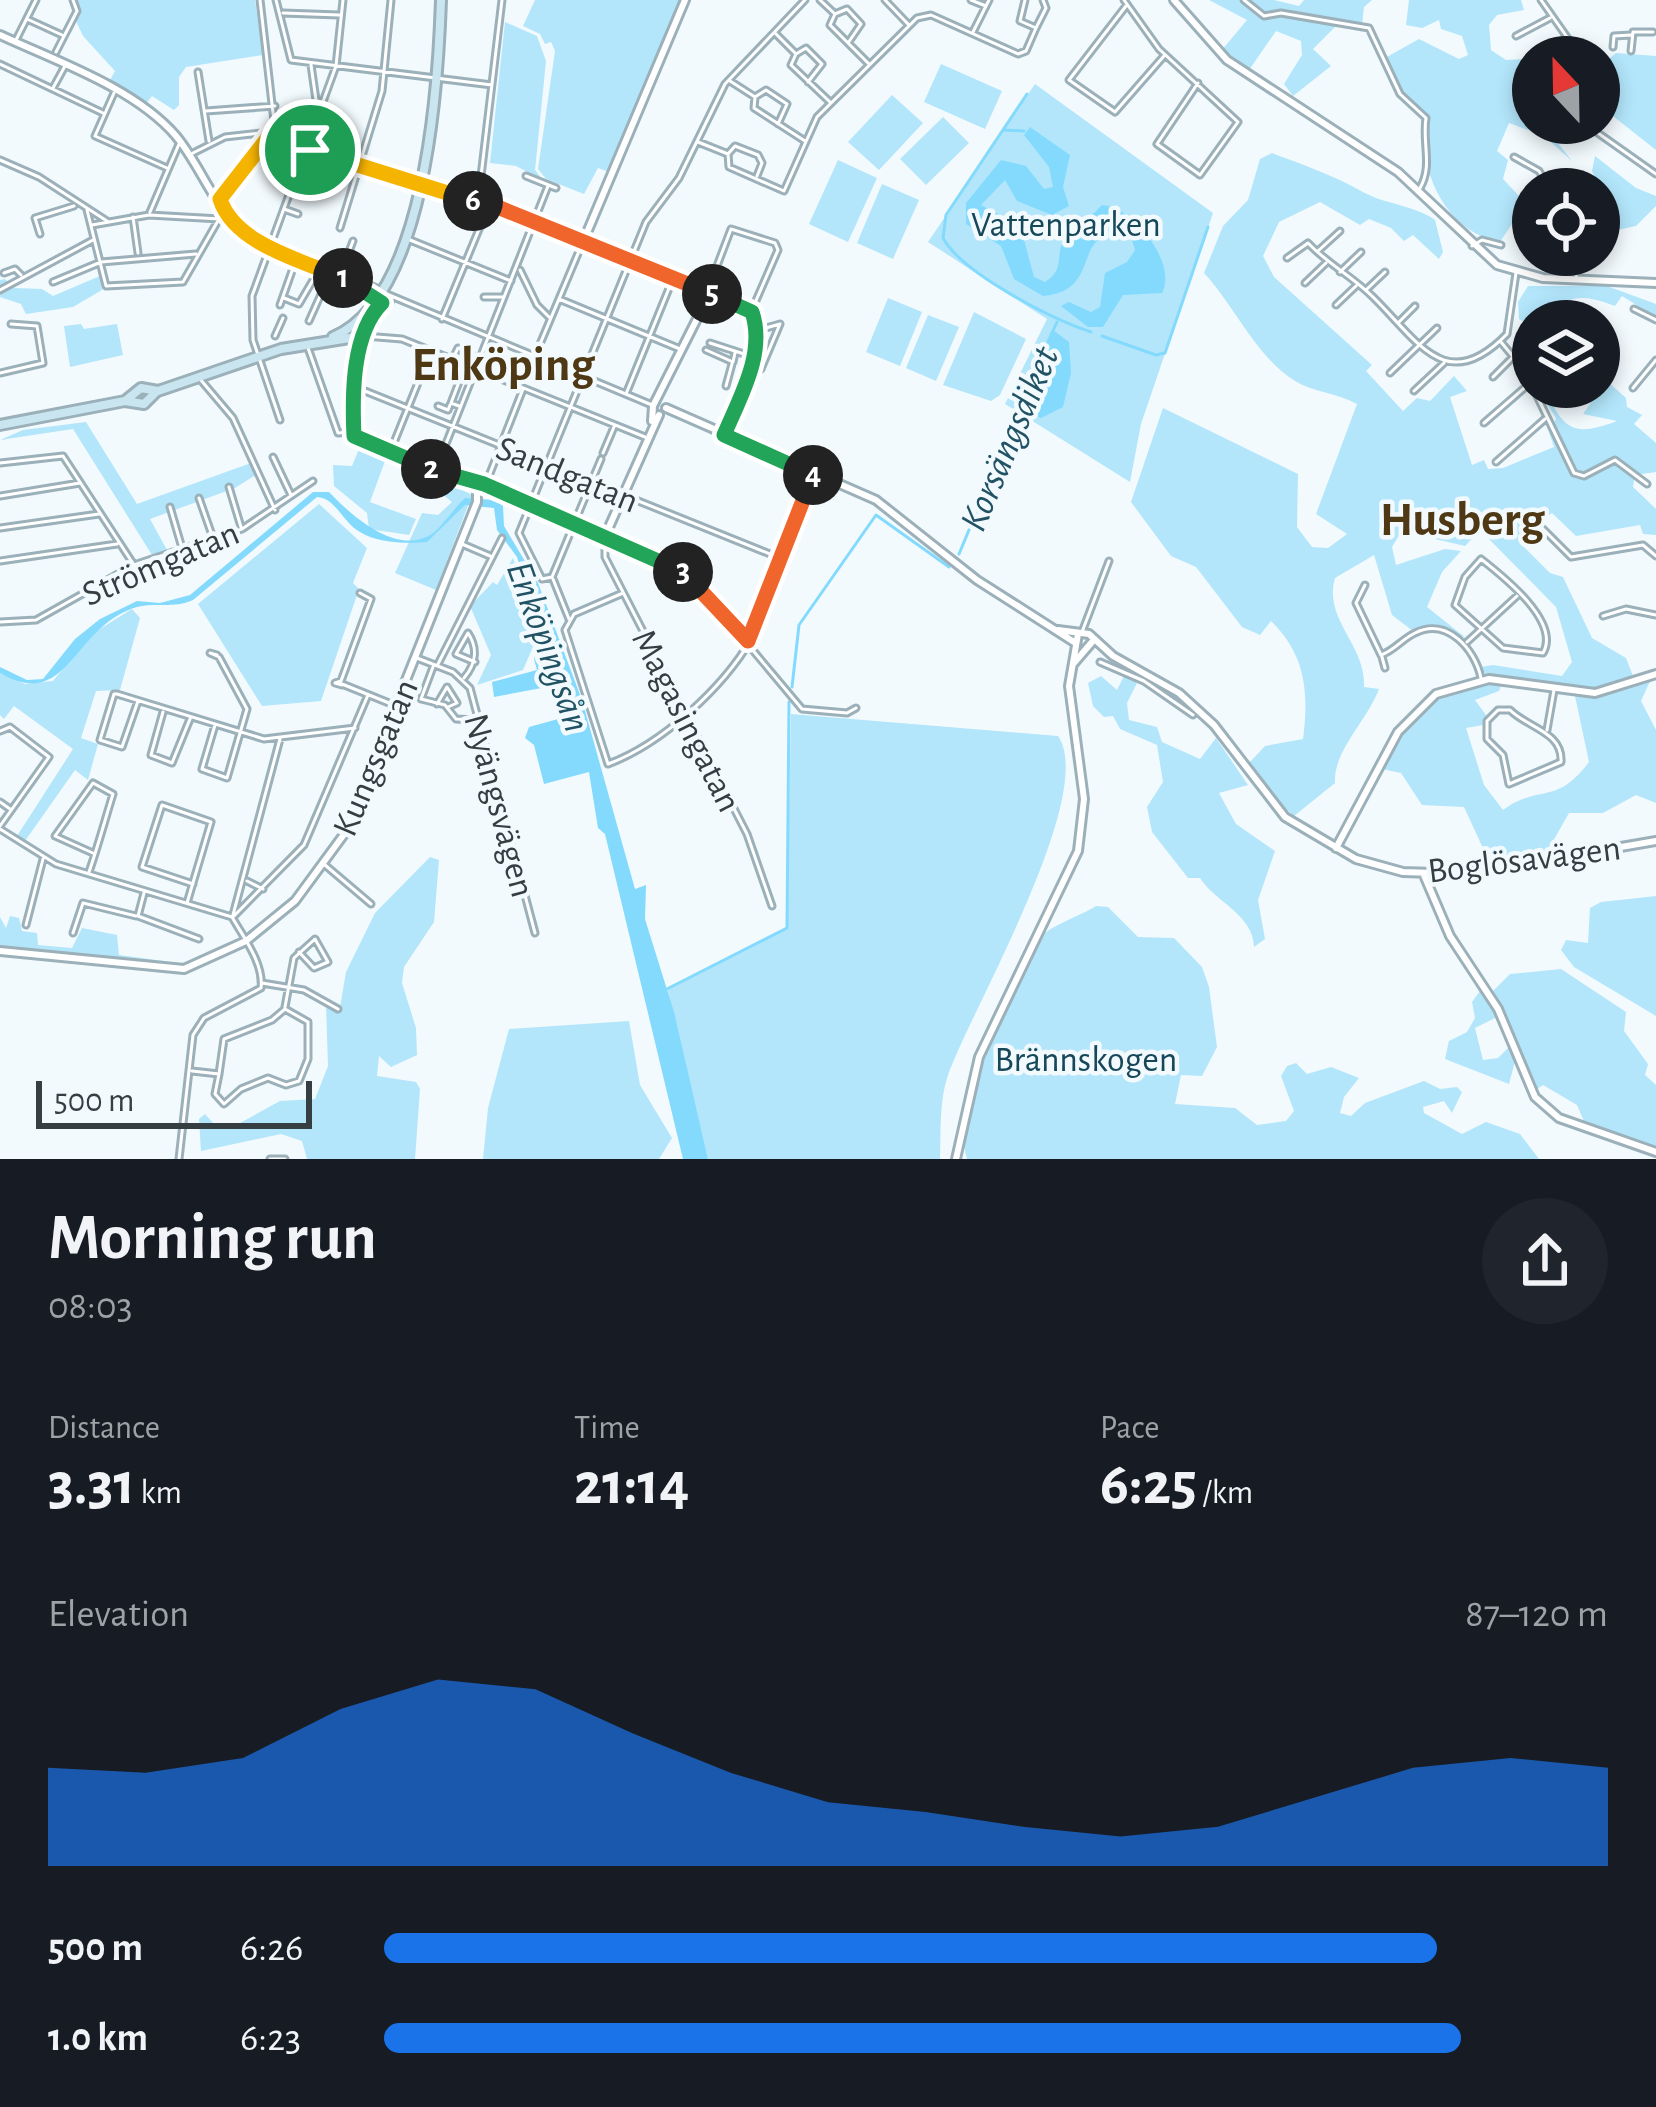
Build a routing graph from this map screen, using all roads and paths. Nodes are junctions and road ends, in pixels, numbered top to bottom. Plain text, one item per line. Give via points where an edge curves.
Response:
1 (36, 0) edge
2 (74, 0) edge
3 (260, 0) edge
4 (276, 0) edge
5 (343, 0) edge
6 (391, 0) edge
7 (441, 0) edge
8 (502, 0) edge
9 (685, 0) edge
10 (805, 0) edge
11 (820, 0) edge
12 (885, 0) edge
13 (971, 0) edge
14 (1025, 0) edge
15 (1043, 0) edge
16 (1174, 0) edge
17 (1244, 0) edge
18 (1541, 0) edge
19 (1126, 2) edge
20 (987, 3) edge
21 (279, 13) junction
22 (835, 14) junction
23 (341, 15) junction
24 (1550, 18) junction
25 (27, 19) junction
26 (910, 25) junction
27 (1036, 28) junction
28 (774, 31) junction
29 (1653, 32) dead end
30 (973, 34) junction
31 (0, 35) edge
32 (64, 35) junction
33 (1633, 35) junction
34 (1516, 36) dead end
35 (1564, 36) edge
36 (1615, 36) edge
37 (15, 42) junction
38 (848, 43) junction
39 (1631, 51) dead end
40 (56, 52) dead end
41 (796, 54) junction
42 (1166, 55) junction
43 (310, 63) junction
44 (2, 65) edge
45 (870, 65) junction
46 (336, 66) junction
47 (64, 67) junction
48 (387, 71) junction
49 (0, 72) edge
50 (198, 72) dead end
51 (438, 78) junction
52 (729, 80) junction
53 (808, 82) junction
54 (1198, 83) junction
55 (492, 85) junction
56 (53, 89) junction
57 (114, 91) junction
58 (755, 98) junction
59 (831, 103) junction
60 (275, 106) junction
61 (205, 111) junction
62 (104, 114) junction
63 (319, 119) junction
64 (778, 124) junction
65 (270, 135) junction
66 (180, 142) junction
67 (697, 142) junction
68 (806, 142) junction
69 (209, 143) junction
70 (1614, 144) edge
71 (310, 150) junction
72 (728, 154) junction
73 (189, 155) junction
74 (1514, 157) dead end
75 (0, 160) edge
76 (363, 166) junction
77 (167, 168) junction
78 (1535, 168) edge
79 (1656, 173) edge
80 (526, 176) dead end
81 (483, 178) junction
82 (755, 178) junction
83 (420, 183) junction
84 (548, 186) junction
85 (556, 188) dead end
86 (1418, 191) junction
87 (476, 196) junction
88 (220, 199) junction
89 (77, 205) junction
90 (487, 208) junction
91 (282, 209) junction
92 (87, 210) junction
93 (298, 214) dead end
94 (149, 215) junction
95 (133, 217) junction
96 (227, 221) junction
97 (109, 222) junction
98 (535, 222) junction
99 (91, 225) junction
100 (589, 226) junction
101 (340, 228) dead end
102 (1340, 231) dead end
103 (40, 234) dead end
104 (409, 239) dead end
105 (95, 240) junction
106 (353, 241) dead end
107 (583, 242) junction
108 (1501, 245) dead end
109 (270, 246) junction
110 (1472, 246) junction
111 (599, 249) junction
112 (1317, 252) junction
113 (1361, 252) dead end
114 (196, 254) junction
115 (139, 255) junction
116 (1287, 258) dead end
117 (627, 261) junction
118 (100, 262) junction
119 (465, 262) junction
120 (1327, 262) junction
121 (518, 266) junction
122 (1512, 271) edge
123 (292, 272) dead end
124 (1384, 272) dead end
125 (4, 273) dead end
126 (330, 273) junction
127 (1339, 274) junction
128 (23, 276) junction
129 (1516, 276) edge
130 (1552, 276) edge
131 (340, 277) junction
132 (1576, 278) joint
133 (673, 279) junction
134 (313, 280) dead end
135 (511, 281) junction
136 (53, 282) dead end
137 (1652, 282) edge
138 (1305, 283) dead end
139 (1357, 285) junction
140 (0, 290) edge
141 (1366, 290) junction
142 (382, 297) junction
143 (484, 297) dead end
144 (505, 297) junction
145 (705, 297) junction
146 (284, 298) junction
147 (559, 298) junction
148 (280, 305) dead end
149 (1336, 305) dead end
150 (1415, 306) dead end
151 (1634, 309) dead end
152 (752, 312) junction
153 (604, 317) junction
154 (283, 318) dead end
155 (550, 318) junction
156 (1656, 320) edge
157 (309, 321) dead end
158 (442, 321) junction
159 (1398, 323) junction
160 (11, 324) dead end
161 (1437, 328) dead end
162 (759, 330) dead end
163 (360, 332) junction
164 (275, 336) dead end
165 (650, 337) junction
166 (489, 339) junction
167 (1500, 341) junction
168 (307, 343) junction
169 (710, 344) dead end
170 (449, 345) dead end
171 (1419, 345) junction
172 (458, 348) junction
173 (682, 350) junction
174 (706, 350) dead end
175 (431, 351) junction
176 (471, 353) dead end
177 (735, 353) junction
178 (744, 354) dead end
179 (1512, 354) edge
180 (258, 357) junction
181 (535, 357) junction
182 (1512, 358) edge
183 (453, 360) junction
184 (1656, 360) edge
185 (733, 362) junction
186 (1445, 362) junction
187 (756, 367) dead end
188 (476, 369) junction
189 (0, 373) edge
190 (1390, 373) dead end
191 (582, 376) junction
192 (1493, 376) dead end
193 (199, 377) junction
194 (459, 382) dead end
195 (726, 386) dead end
196 (355, 387) junction
197 (524, 388) junction
198 (1633, 388) dead end
199 (1414, 391) dead end
200 (626, 394) junction
201 (1512, 398) edge
202 (451, 403) junction
203 (438, 406) dead end
204 (461, 406) junction
205 (569, 406) junction
206 (407, 408) junction
207 (1542, 408) edge
208 (659, 409) junction
209 (1546, 417) junction
210 (280, 419) dead end
211 (1484, 423) dead end
212 (615, 426) junction
213 (453, 427) junction
214 (0, 428) edge
215 (353, 430) junction
216 (724, 435) junction
217 (645, 437) junction
218 (501, 446) junction
219 (391, 452) junction
220 (273, 458) dead end
221 (1496, 462) dead end
222 (0, 463) edge
223 (547, 464) junction
224 (435, 471) junction
225 (814, 472) junction
226 (313, 482) dead end
227 (591, 482) junction
228 (80, 483) junction
229 (1647, 484) dead end
230 (229, 487) dead end
231 (481, 491) junction
232 (622, 495) junction
233 (0, 496) edge
234 (292, 497) junction
235 (199, 498) dead end
236 (530, 506) junction
237 (170, 507) dead end
238 (275, 510) junction
239 (100, 514) junction
240 (1537, 523) dead end
241 (575, 525) junction
242 (0, 528) edge
243 (242, 529) junction
244 (605, 536) junction
245 (502, 538) dead end
246 (213, 540) junction
247 (118, 544) junction
248 (462, 544) junction
249 (182, 550) junction
250 (491, 556) junction
251 (1656, 556) edge
252 (782, 559) junction
253 (0, 561) edge
254 (1109, 561) dead end
255 (134, 566) junction
256 (552, 577) junction
257 (1365, 585) dead end
258 (359, 593) dead end
259 (623, 593) junction
260 (1518, 594) junction
261 (1091, 615) junction
262 (1656, 615) edge
263 (1603, 616) dead end
264 (568, 620) junction
265 (0, 622) edge
266 (1483, 628) junction
267 (1091, 638) junction
268 (1077, 639) junction
269 (748, 641) junction
270 (1464, 644) junction
271 (1087, 650) junction
272 (1381, 655) junction
273 (217, 656) dead end
274 (1113, 656) junction
275 (416, 657) junction
276 (475, 662) dead end
277 (1100, 662) dead end
278 (436, 665) junction
279 (1072, 666) junction
280 (1385, 668) dead end
281 (1146, 677) junction
282 (1655, 678) edge
283 (463, 679) junction
284 (1481, 680) junction
285 (1554, 690) junction
286 (368, 695) junction
287 (138, 701) junction
288 (437, 704) junction
289 (396, 706) junction
290 (446, 708) junction
291 (856, 708) dead end
292 (164, 709) junction
293 (685, 713) junction
294 (1193, 715) dead end
295 (190, 717) junction
296 (478, 719) junction
297 (215, 724) junction
298 (355, 728) junction
299 (0, 731) edge
300 (241, 732) junction
301 (1547, 732) junction
302 (281, 737) junction
303 (0, 802) edge
304 (11, 810) junction
305 (0, 827) edge
306 (1656, 841) edge
307 (1336, 848) junction
308 (95, 854) junction
309 (43, 857) junction
310 (325, 866) junction
311 (88, 874) junction
312 (1424, 874) junction
313 (245, 880) junction
314 (193, 884) junction
315 (263, 889) junction
316 (144, 891) junction
317 (187, 904) junction
318 (371, 904) dead end
319 (772, 906) dead end
320 (138, 916) junction
321 (232, 917) junction
322 (26, 926) dead end
323 (73, 933) dead end
324 (535, 933) dead end
325 (199, 939) dead end
326 (246, 941) junction
327 (0, 951) edge
328 (299, 952) junction
329 (262, 983) junction
330 (291, 986) junction
331 (284, 1009) junction
332 (338, 1009) dead end
333 (190, 1071) junction
334 (219, 1074) junction
335 (1656, 1152) edge
336 (178, 1159) edge
337 (270, 1159) edge
338 (285, 1159) edge
339 (956, 1159) edge

1 - 25 street
2 - 32 street
3 - 60 street
4 - 21 street
5 - 23 street
6 - 48 street
7 - 51 main road
8 - 55 street
9 - 100 street
10 - 28 street
11 - 22 street
12 - 26 street
13 - 20 street
14 - 27 street via 1019,21
15 - 27 street
16 - 86 street via 1244,73
17 - 86 street via 1264,16 1369,28 1395,86 1426,118 1429,166
18 - 24 street
19 - 42 street
19 - 42 street via 1070,80 1115,112
20 - 30 street
21 - 23 street
21 - 43 street via 290,60
22 - 38 street via 830,23
22 - 38 street via 847,9 861,24
23 - 46 street
24 - 34 street
24 - 35 street
25 - 32 street
25 - 37 street
26 - 30 street via 931,15
26 - 45 street
27 - 30 street via 1018,54
28 - 41 street
28 - 52 street
29 - 33 street
31 - 37 street
32 - 40 street
33 - 36 street
33 - 39 street
37 - 47 street
38 - 45 street
41 - 53 street via 791,65
41 - 53 street via 806,48 822,64
42 - 54 street
43 - 46 street
43 - 63 street
44 - 49 street
44 - 56 street
45 - 59 street
46 - 48 street
46 - 63 street
47 - 56 street
47 - 57 street
48 - 51 street
48 - 76 street
50 - 61 street
51 - 55 street
51 - 83 main road
52 - 58 street
52 - 67 street
53 - 59 street
54 - 54 street via 1239,125 1200,175 1157,142
55 - 81 street
56 - 62 street
57 - 62 street
57 - 66 street
58 - 64 street via 754,108
58 - 64 street via 766,90 787,104
59 - 68 street
60 - 61 street
60 - 65 street
61 - 69 street
62 - 77 street via 95,136
63 - 71 street
64 - 68 street
65 - 69 street
65 - 71 street
65 - 88 street
66 - 73 street
66 - 77 street
67 - 72 street
67 - 117 street
68 - 82 street via 784,191
69 - 73 street
70 - 79 street
71 - 76 street
71 - 91 street
72 - 82 street via 729,167
72 - 82 street via 735,146 758,155
73 - 88 street
74 - 78 street
75 - 89 street
76 - 83 street
76 - 101 street
77 - 94 street
80 - 84 street
81 - 87 street
81 - 90 street
83 - 87 street
83 - 142 main road
84 - 85 street
84 - 98 street
86 - 110 street
87 - 90 street
87 - 90 street
88 - 96 street
89 - 92 street
89 - 103 street via 34,218
90 - 98 street
90 - 119 street
91 - 93 street
91 - 109 street
92 - 97 street
92 - 99 street
94 - 95 street
94 - 96 street
95 - 97 street
95 - 115 street
96 - 109 street
96 - 114 street
97 - 99 street
98 - 107 street
98 - 121 street
99 - 105 street
100 - 107 street
100 - 111 street
102 - 112 street
104 - 119 street
105 - 118 street
105 - 128 street
106 - 131 street
107 - 111 street
107 - 147 street
108 - 110 street
109 - 126 street
109 - 180 street via 251,308
110 - 122 street
111 - 117 street
112 - 116 street via 1305,243
112 - 120 street
113 - 127 street
114 - 115 street
114 - 118 street via 185,279 106,286
115 - 118 street
117 - 133 street
117 - 153 street
118 - 136 street
119 - 135 street
119 - 158 street
120 - 127 street
120 - 138 street
121 - 135 street
121 - 155 street
123 - 146 street
124 - 141 street
125 - 128 street
126 - 131 street
126 - 157 street
127 - 139 street
128 - 140 street
129 - 167 street via 1512,322
130 - 132 street
131 - 142 street
132 - 137 street
133 - 145 street
133 - 165 street
134 - 146 street via 299,304
135 - 144 street
139 - 141 street
139 - 149 street
141 - 159 street
142 - 158 street
142 - 163 main road
143 - 144 street
144 - 166 street
145 - 152 street
145 - 152 street via 731,229 775,243
145 - 173 street
146 - 148 street
147 - 153 street
147 - 155 street
150 - 159 street
151 - 156 street
152 - 216 street via 754,360
153 - 165 street
153 - 191 street
154 - 164 street
155 - 181 street
158 - 166 street
159 - 171 street
160 - 189 street via 37,326 43,363
161 - 171 street
162 - 187 street via 780,324
163 - 168 main road
163 - 175 street
163 - 196 street
165 - 173 street
165 - 200 street
166 - 181 street
166 - 188 street
167 - 179 street
167 - 186 street via 1471,362
168 - 180 main road
168 - 215 street via 338,434
169 - 177 street
170 - 172 street
171 - 186 street
171 - 190 street
172 - 176 street
172 - 183 street
173 - 208 street
174 - 185 street
175 - 183 street
175 - 206 street
177 - 178 street
177 - 185 street
180 - 193 main road
180 - 210 street
181 - 191 street
182 - 192 street
183 - 188 street
184 - 198 street
185 - 195 street
186 - 199 street
188 - 197 street
188 - 204 street
191 - 200 street
191 - 205 street
193 - 214 main road
193 - 238 street via 232,418
194 - 202 street
196 - 206 street, Sandgatan
196 - 215 street
197 - 205 street
197 - 218 street, Kungsgatan
200 - 208 street
201 - 211 street
202 - 203 street via 448,410
202 - 204 street
204 - 213 street
205 - 212 street
205 - 223 street
206 - 213 street, Sandgatan
206 - 219 street
207 - 209 street
208 - 216 street
208 - 217 street
209 - 221 street
209 - 229 street via 1576,475 1615,460
212 - 217 street
212 - 227 street
213 - 218 street, Sandgatan
213 - 224 street
215 - 219 street
216 - 225 street
217 - 232 street
218 - 223 street, Sandgatan
218 - 231 street, Kungsgatan
219 - 224 street
220 - 234 street
222 - 228 street via 60,454
223 - 227 street, Sandgatan
223 - 236 street
224 - 231 street
225 - 252 street
225 - 268 street via 876,500 976,580
226 - 234 street, Strömgatan
227 - 232 street, Sandgatan
227 - 241 street
228 - 233 street
228 - 239 street
230 - 243 street
231 - 236 street
231 - 248 street, Kungsgatan
232 - 244 street
232 - 252 street, Sandgatan
234 - 238 street, Strömgatan
235 - 246 street
236 - 241 street
236 - 256 street via 519,533 542,579
237 - 249 street
238 - 243 street, Strömgatan
239 - 242 street
239 - 247 street
240 - 251 street via 1571,557 1643,544
241 - 244 street
241 - 256 street
243 - 246 street, Strömgatan
244 - 259 street, Magasingatan via 604,557
244 - 269 street via 694,580
245 - 250 street
246 - 249 street, Strömgatan
247 - 253 street
247 - 255 street
248 - 250 street
248 - 275 street, Kungsgatan
249 - 255 street, Strömgatan
250 - 278 street
252 - 269 street
254 - 261 street
255 - 265 street, Strömgatan via 36,620
256 - 264 street
257 - 272 street via 1356,603
258 - 286 street via 370,599 367,616 342,683
259 - 264 street
259 - 293 street, Magasingatan
260 - 266 street
260 - 266 street via 1543,622 1546,650 1503,648
260 - 266 street via 1478,561 1454,602
261 - 267 street
261 - 268 street
262 - 263 street via 1623,609
264 - 293 street via 608,764 636,754
266 - 270 street
267 - 268 street, Boglösavägen
267 - 271 street
267 - 274 street, Boglösavägen
268 - 271 street, Boglösavägen
268 - 279 street
269 - 291 street via 802,709
269 - 293 street
270 - 272 street via 1424,629
270 - 284 street
271 - 274 street, Boglösavägen
271 - 279 street
272 - 280 street
273 - 300 street via 246,700
274 - 281 street, Boglösavägen
275 - 278 street, Nyängsvägen
275 - 289 street, Kungsgatan
276 - 283 street, Nyängsvägen
277 - 281 street
278 - 283 street, Nyängsvägen
278 - 288 street via 421,698
279 - 339 street via 1084,800 1078,851 979,1058
281 - 294 street
281 - 307 street, Boglösavägen via 1203,713 1285,817
282 - 285 street via 1603,692
283 - 296 street, Nyängsvägen
284 - 285 street
284 - 307 street via 1436,694 1410,714
285 - 301 street
286 - 289 street
286 - 298 street
287 - 287 street via 114,694 99,736 119,747
287 - 292 street
288 - 290 street
288 - 290 street, Nyängsvägen via 447,687 457,703
289 - 310 street, Kungsgatan
290 - 296 street via 456,719
292 - 295 street
292 - 295 street via 153,758 174,763
293 - 319 street, Magasingatan via 747,834
295 - 297 street
296 - 324 street, Nyängsvägen
297 - 300 street
297 - 300 street via 202,769 225,778
298 - 302 street
298 - 315 street via 310,834
299 - 304 street via 10,727 49,757
300 - 302 street
301 - 301 street via 1510,710 1489,717 1486,739 1503,755 1509,784 1561,762
302 - 313 street
303 - 304 street
304 - 305 street
305 - 309 street
306 - 312 street, Boglösavägen
307 - 312 street, Boglösavägen
308 - 308 street via 113,794 91,783 55,836
308 - 311 street
309 - 311 street
309 - 322 street
310 - 318 street
310 - 326 street, Kungsgatan
311 - 316 street
312 - 335 street via 1542,1106
313 - 315 street
313 - 321 street
314 - 314 street via 211,822 162,805 142,867
314 - 317 street
315 - 321 street
316 - 317 street
316 - 320 street
317 - 321 street
320 - 323 street via 83,903
320 - 325 street
321 - 326 street
326 - 327 street, Kungsgatan via 172,970
326 - 329 street
328 - 328 street via 315,939 328,962 314,968
328 - 330 street
329 - 330 street
329 - 333 street via 204,1018 193,1035
330 - 331 street
330 - 332 street
331 - 334 street via 224,1039
331 - 334 street via 309,1026 299,1081 268,1078 224,1104 215,1097
333 - 334 street
333 - 336 street
337 - 338 street

